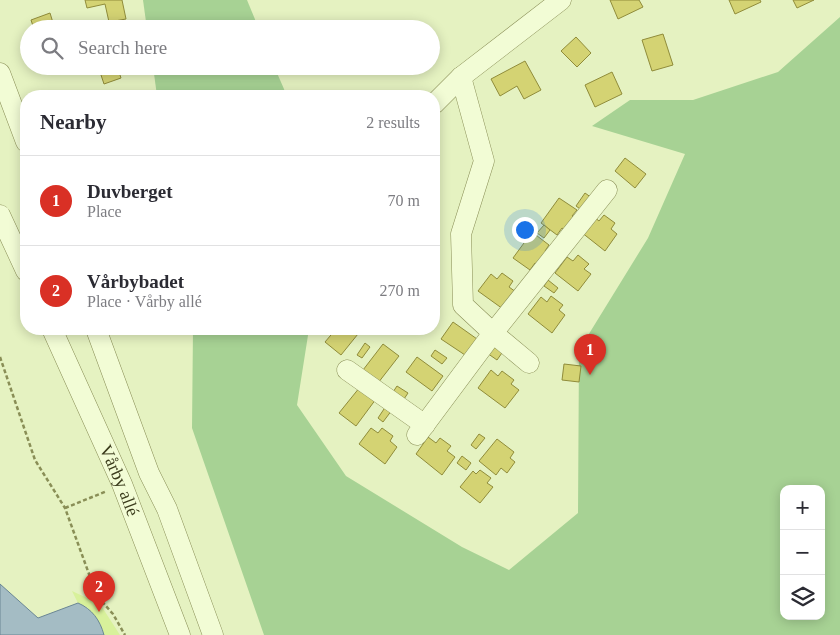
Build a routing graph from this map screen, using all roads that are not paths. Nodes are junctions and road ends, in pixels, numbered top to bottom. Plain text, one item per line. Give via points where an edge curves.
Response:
1 (561, 0) edge
2 (0, 73) edge
3 (461, 77) junction
4 (440, 98) edge
5 (20, 126) edge
6 (607, 190) dead end
7 (0, 215) edge
8 (20, 258) edge
9 (493, 333) junction
10 (55, 335) edge
11 (98, 335) edge
12 (529, 363) dead end
13 (347, 370) dead end
14 (180, 635) edge
15 (213, 635) edge

1 - 3 street
2 - 5 street
3 - 4 street
3 - 9 street via 484,162 461,234 463,305
6 - 9 street
7 - 8 street
9 - 12 street
9 - 13 street via 421,430
10 - 14 street, Vårby allé via 122,484
11 - 15 street, Vårby allé

